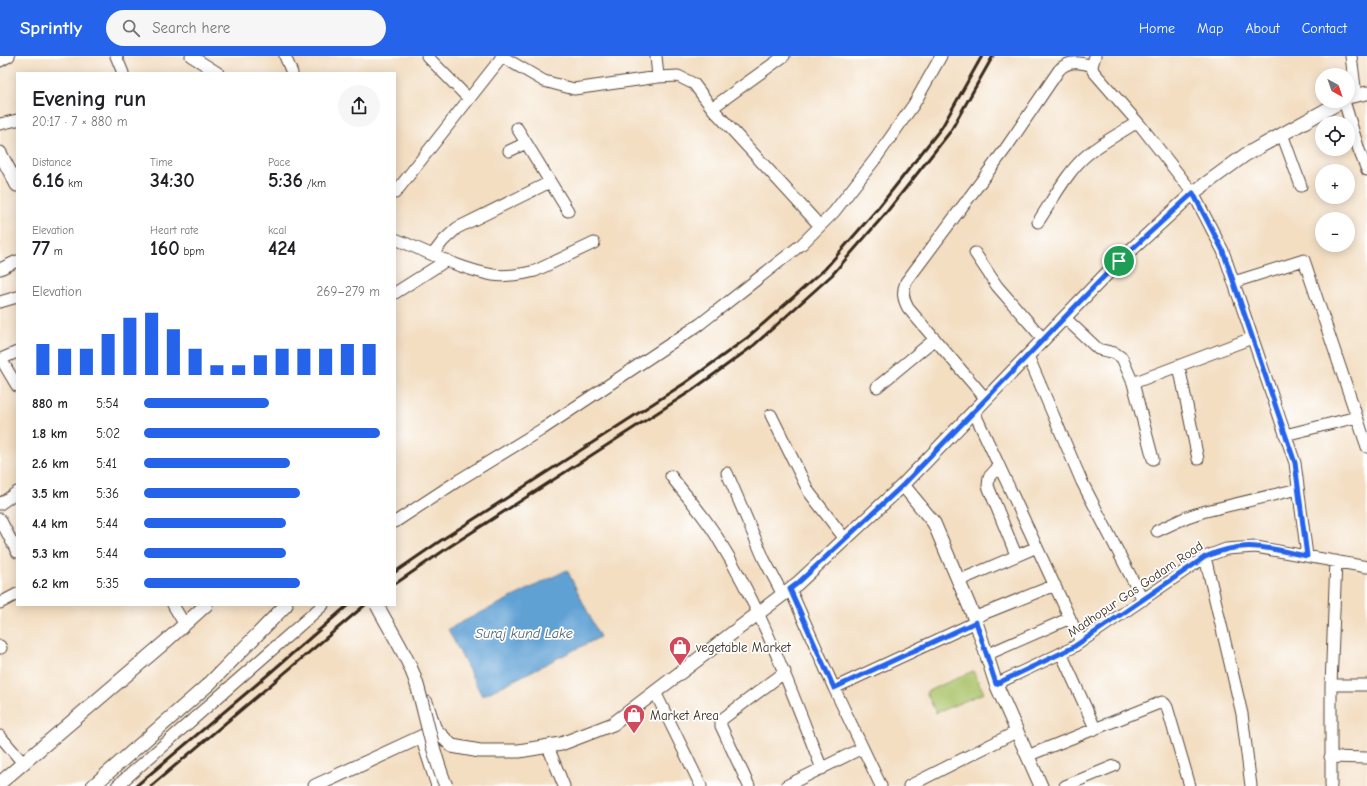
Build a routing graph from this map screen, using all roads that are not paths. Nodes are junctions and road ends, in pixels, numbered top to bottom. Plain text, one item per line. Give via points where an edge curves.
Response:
1 (9, 56) edge
2 (116, 56) edge
3 (191, 56) edge
4 (285, 56) edge
5 (427, 56) edge
6 (656, 56) edge
7 (784, 56) edge
8 (941, 56) edge
9 (1351, 56) edge
10 (507, 57) edge
11 (0, 61) edge
12 (1089, 62) edge
13 (123, 72) edge
14 (216, 72) edge
15 (292, 72) edge
16 (658, 77) junction
17 (1357, 95) edge
18 (469, 99) junction
19 (712, 108) junction
20 (1330, 108) edge
21 (1345, 108) edge
22 (16, 120) edge
23 (1137, 122) junction
24 (0, 124) edge
25 (517, 128) dead end
26 (1282, 134) junction
27 (526, 143) junction
28 (509, 151) dead end
29 (0, 154) edge
30 (1367, 170) edge
31 (550, 182) junction
32 (16, 183) edge
33 (1301, 186) dead end
34 (396, 192) edge
35 (1193, 193) junction
36 (568, 211) dead end
37 (1038, 222) dead end
38 (820, 226) junction
39 (396, 239) edge
40 (594, 243) dead end
41 (975, 253) dead end
42 (433, 254) junction
43 (447, 260) junction
44 (16, 261) edge
45 (0, 269) edge
46 (1234, 282) junction
47 (396, 292) edge
48 (16, 297) edge
49 (0, 302) edge
50 (1065, 318) junction
51 (1252, 338) junction
52 (935, 339) junction
53 (1044, 340) junction
54 (16, 352) edge
55 (1028, 356) junction
56 (1, 359) edge
57 (1179, 366) junction
58 (1133, 383) junction
59 (16, 384) edge
60 (877, 387) dead end
61 (986, 400) junction
62 (974, 412) junction
63 (771, 415) dead end
64 (1357, 418) junction
65 (1285, 435) junction
66 (1367, 447) edge
67 (1153, 459) dead end
68 (1198, 459) dead end
69 (999, 466) junction
70 (727, 473) dead end
71 (671, 476) dead end
72 (903, 485) junction
73 (1298, 489) junction
74 (16, 493) edge
75 (0, 504) edge
76 (0, 519) edge
77 (396, 521) edge
78 (1157, 532) dead end
79 (846, 539) junction
80 (1037, 547) junction
81 (16, 550) edge
82 (1016, 555) junction
83 (1307, 556) junction
84 (1205, 557) junction
85 (1336, 561) junction
86 (1367, 567) edge
87 (958, 581) junction
88 (1055, 585) junction
89 (786, 592) junction
90 (16, 595) edge
91 (1143, 600) junction
92 (0, 603) edge
93 (174, 606) edge
94 (205, 606) edge
95 (285, 606) edge
96 (322, 606) edge
97 (377, 606) edge
98 (759, 613) junction
99 (1070, 618) junction
100 (974, 620) junction
101 (393, 621) dead end
102 (185, 625) junction
103 (1081, 642) junction
104 (1061, 653) junction
105 (986, 655) junction
106 (785, 672) junction
107 (996, 684) junction
108 (1331, 685) junction
109 (1367, 685) edge
110 (834, 688) junction
111 (655, 692) junction
112 (1095, 728) junction
113 (436, 730) junction
114 (1016, 732) junction
115 (0, 736) edge
116 (421, 737) junction
117 (548, 747) junction
118 (862, 748) junction
119 (1027, 756) junction
120 (1330, 757) junction
121 (1367, 758) edge
122 (23, 763) junction
123 (1114, 766) dead end
124 (822, 769) junction
125 (0, 783) edge
126 (93, 786) edge
127 (117, 786) edge
128 (315, 786) edge
129 (437, 786) edge
130 (446, 786) edge
131 (564, 786) edge
132 (701, 786) edge
133 (749, 786) edge
134 (786, 786) edge
135 (881, 786) edge
136 (909, 786) edge
137 (1041, 786) edge
138 (1065, 786) edge
139 (1190, 786) edge
140 (1251, 786) edge
141 (1331, 786) edge

1 - 11 street
2 - 13 street
3 - 14 street
4 - 15 street
5 - 18 street
6 - 16 street
7 - 19 street
8 - 38 street via 914,104 885,146 834,212
9 - 17 street
10 - 16 street via 544,81 574,89
10 - 18 street
12 - 23 street
12 - 52 street via 1068,63 1059,70 1006,148 906,282 903,290 907,306
16 - 19 street via 678,76 694,84
18 - 34 street
19 - 38 street
20 - 26 street
21 - 30 street
22 - 24 street
23 - 35 street
23 - 37 street via 1088,154 1079,163
25 - 27 street
26 - 33 street
26 - 35 street via 1245,155
27 - 28 street
27 - 31 street
29 - 32 street
31 - 36 street
31 - 42 street via 457,228
35 - 46 street via 1223,251
35 - 50 street via 1119,261
38 - 77 street via 802,244 700,324 541,430
39 - 42 street
40 - 43 street via 525,274 494,275
41 - 53 street via 997,286
42 - 43 street
43 - 47 street
44 - 45 street
46 - 51 street
46 - 64 street via 1304,260
48 - 49 street
50 - 53 street
50 - 58 street via 1098,349 1115,353 1122,358
51 - 57 street
51 - 65 street
52 - 60 street
52 - 61 street
53 - 55 street
54 - 56 street
55 - 61 street
55 - 91 street via 1082,482
56 - 59 street
57 - 58 street
57 - 68 street
58 - 67 street
61 - 62 street
62 - 69 street
62 - 72 street
63 - 79 street via 809,492
64 - 65 street
64 - 66 street
65 - 73 street via 1295,463
69 - 80 street
69 - 82 street via 987,482
70 - 89 street via 764,559
71 - 98 street via 716,535
72 - 79 street
72 - 87 street via 934,523
73 - 78 street via 1194,514
73 - 83 street
74 - 75 street
76 - 81 street
79 - 89 street
80 - 82 street
80 - 88 street
82 - 87 street
83 - 84 street, Madhopur Gas Godam Road via 1256,547 1226,549
83 - 85 street, Madhopur Gas Godam Road
84 - 91 street, Madhopur Gas Godam Road
84 - 140 street via 1242,714
85 - 86 street, Madhopur Gas Godam Road
85 - 108 street
87 - 100 street
88 - 99 street
88 - 100 street
89 - 98 street
89 - 110 street
90 - 92 street
91 - 103 street, Madhopur Gas Godam Road
93 - 102 street
94 - 102 street
95 - 126 street via 210,683
96 - 127 street
97 - 130 street, bridge via 410,666 417,684 438,768
98 - 106 street
98 - 111 street
99 - 103 street
99 - 105 street
100 - 105 street
100 - 110 street
101 - 113 street via 417,669
102 - 122 street
103 - 104 street, Madhopur Gas Godam Road
104 - 107 street, Madhopur Gas Godam Road
104 - 112 street
105 - 107 street
106 - 124 street
106 - 133 street via 721,720 721,726
107 - 114 street
108 - 109 street
108 - 120 street
110 - 118 street
111 - 117 street via 613,724
111 - 132 street
112 - 119 street
112 - 139 street via 1162,702 1167,707
113 - 116 street
113 - 117 street via 452,746 480,751 519,751
114 - 119 street
114 - 136 street
115 - 122 street
116 - 128 street
116 - 129 street
117 - 131 street
118 - 124 street
118 - 135 street
119 - 137 street
120 - 121 street
120 - 141 street
122 - 125 street
123 - 138 street
124 - 134 street

